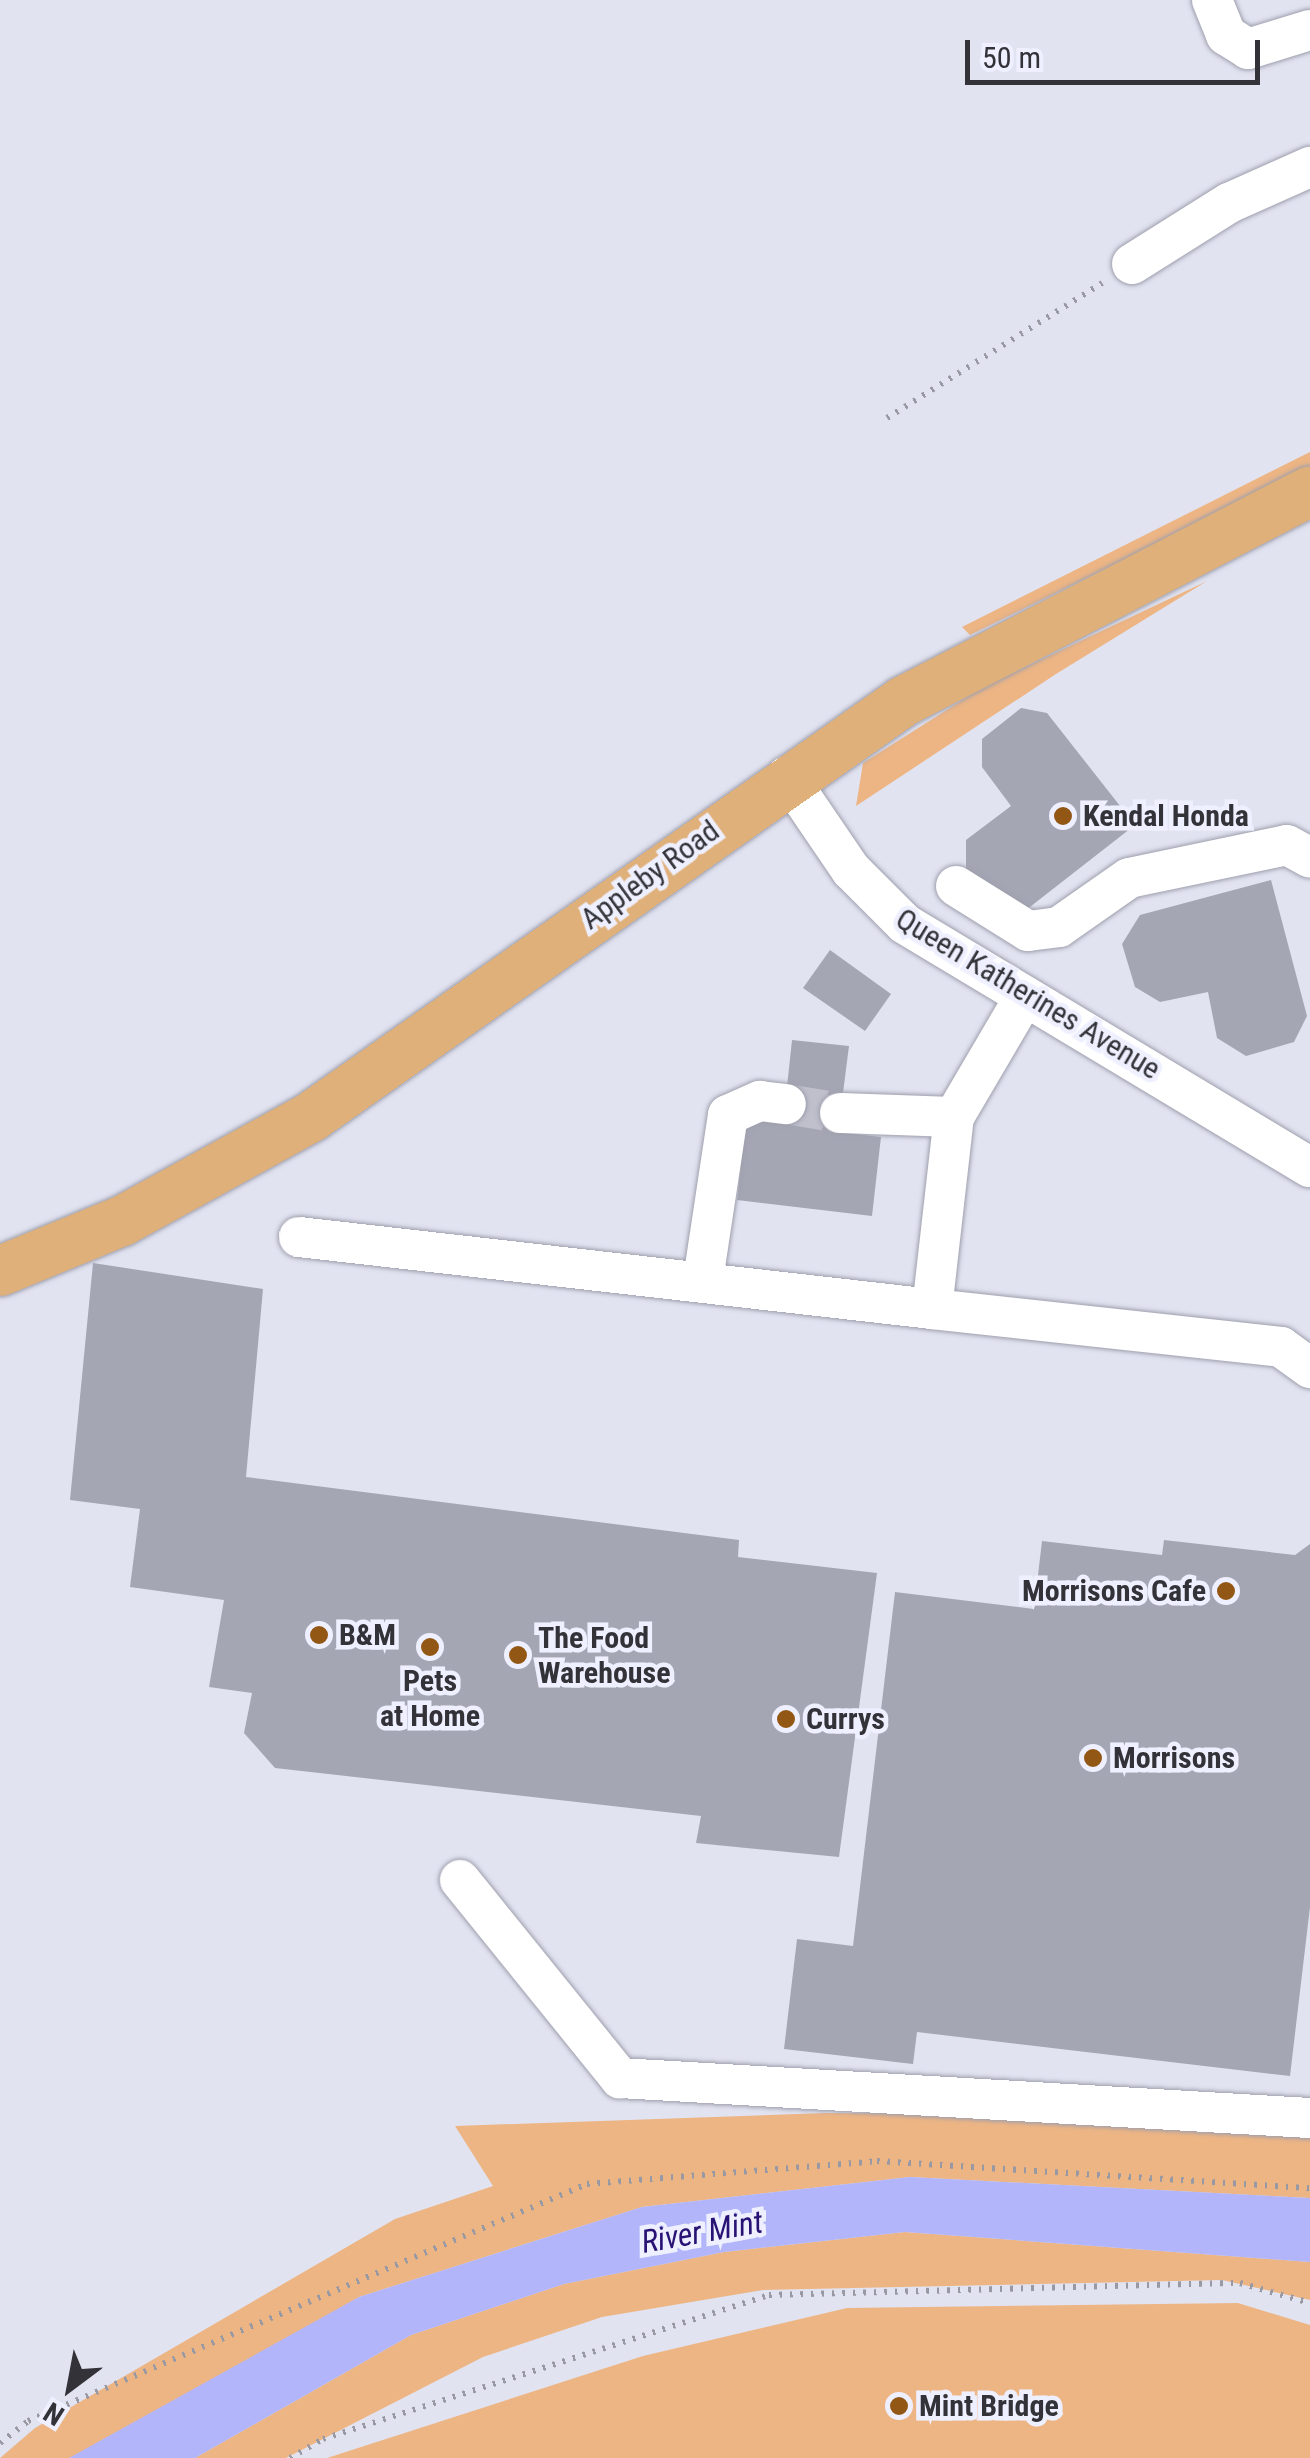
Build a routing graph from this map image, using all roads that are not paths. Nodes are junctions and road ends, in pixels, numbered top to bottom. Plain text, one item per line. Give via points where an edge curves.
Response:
1 (1212, 0) edge
2 (1310, 30) edge
3 (1310, 167) edge
4 (1132, 264) road end
5 (1310, 491) edge
6 (787, 776) junction
7 (1310, 858) edge
8 (956, 886) dead end
9 (1025, 996) junction
10 (786, 1104) tunnel mouth
11 (840, 1113) tunnel mouth
12 (954, 1117) junction
13 (1307, 1159) edge
14 (300, 1237) dead end
15 (0, 1271) edge
16 (703, 1280) junction
17 (932, 1309) junction
18 (1310, 1368) edge
19 (460, 1880) dead end
20 (1310, 2118) edge

1 - 2 street via 1226,35 1248,48
3 - 4 street via 1229,203
5 - 6 main road, Appleby Road via 999,648
6 - 9 street, Queen Katherines Avenue via 874,896
6 - 15 main road, Appleby Road via 311,1116 122,1222
7 - 8 street via 1287,844 1129,878 1060,927 1028,931
9 - 12 street
9 - 13 street, Queen Katherines Avenue
10 - 16 street via 760,1101 728,1115
11 - 12 street
12 - 17 street
14 - 16 street
16 - 17 street
17 - 18 street via 1281,1347
19 - 20 street via 620,2078

